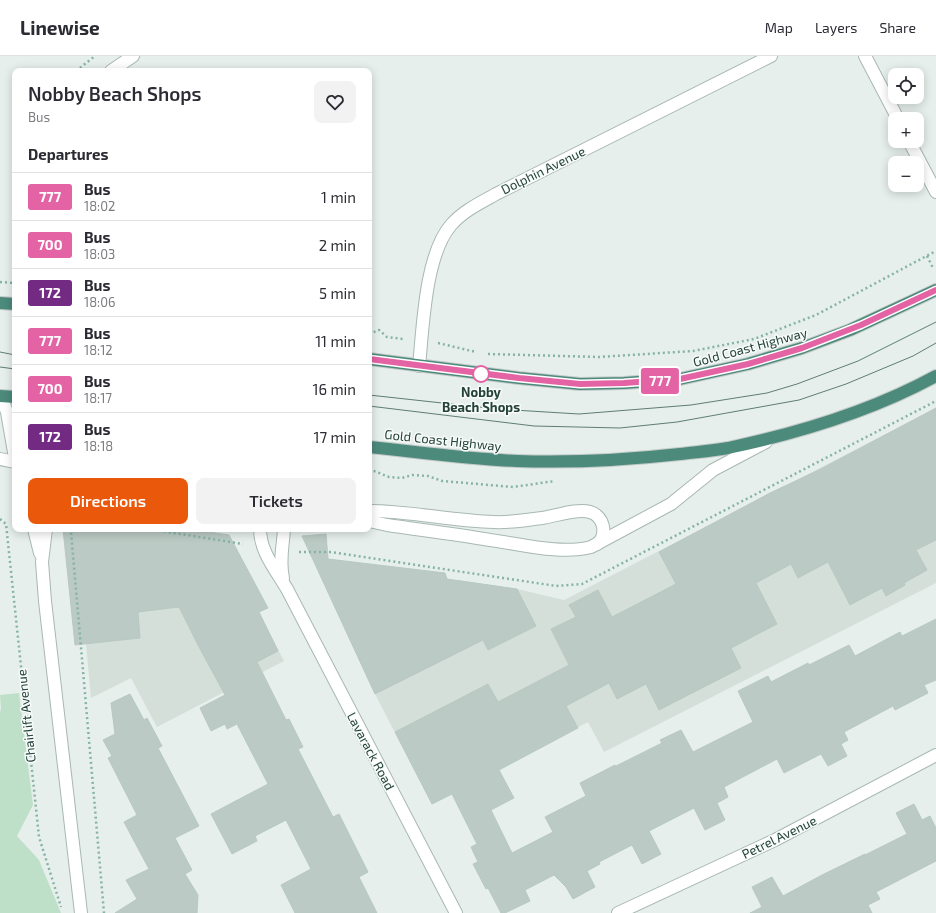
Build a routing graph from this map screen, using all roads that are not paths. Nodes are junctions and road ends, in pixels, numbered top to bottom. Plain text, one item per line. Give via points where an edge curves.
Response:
1 (132, 56) edge
2 (772, 56) edge
3 (865, 56) edge
4 (115, 68) edge
5 (894, 112) edge
6 (913, 148) edge
7 (936, 192) edge
8 (936, 290) edge
9 (0, 303) edge
10 (12, 304) edge
11 (372, 359) edge
12 (419, 366) junction
13 (936, 376) edge
14 (0, 396) edge
15 (12, 398) edge
16 (776, 436) junction
17 (12, 441) edge
18 (372, 447) edge
19 (0, 459) edge
20 (12, 461) edge
21 (372, 511) edge
22 (372, 522) edge
23 (35, 532) edge
24 (46, 532) edge
25 (260, 532) edge
26 (284, 532) edge
27 (595, 545) junction
28 (42, 562) junction
29 (287, 589) junction
30 (936, 754) edge
31 (81, 913) edge
32 (456, 913) edge
33 (618, 913) edge

1 - 4 street
2 - 12 street, Dolphin Avenue via 468,210 451,226 438,244 430,271
3 - 5 street
6 - 7 street
8 - 12 highway, Gold Coast Highway via 856,327 802,348 748,364 680,379 580,384
9 - 10 highway
11 - 12 highway, Gold Coast Highway
13 - 16 highway, Gold Coast Highway via 850,414
14 - 15 highway
14 - 17 street via 7,412
16 - 18 highway, Gold Coast Highway via 726,448 642,458 582,461 518,461
16 - 27 street, Gold Coast Highway via 713,470 671,504
19 - 20 street
21 - 27 street via 494,522 588,512 597,515 603,525 602,539
22 - 27 street, Gold Coast Highway via 554,549 576,550
23 - 28 street
24 - 28 street
25 - 29 street, Lavarack Road via 265,552
26 - 29 street, Lavarack Road via 281,567
28 - 31 street
29 - 32 street, Lavarack Road
30 - 33 street, Petrel Avenue via 775,840

